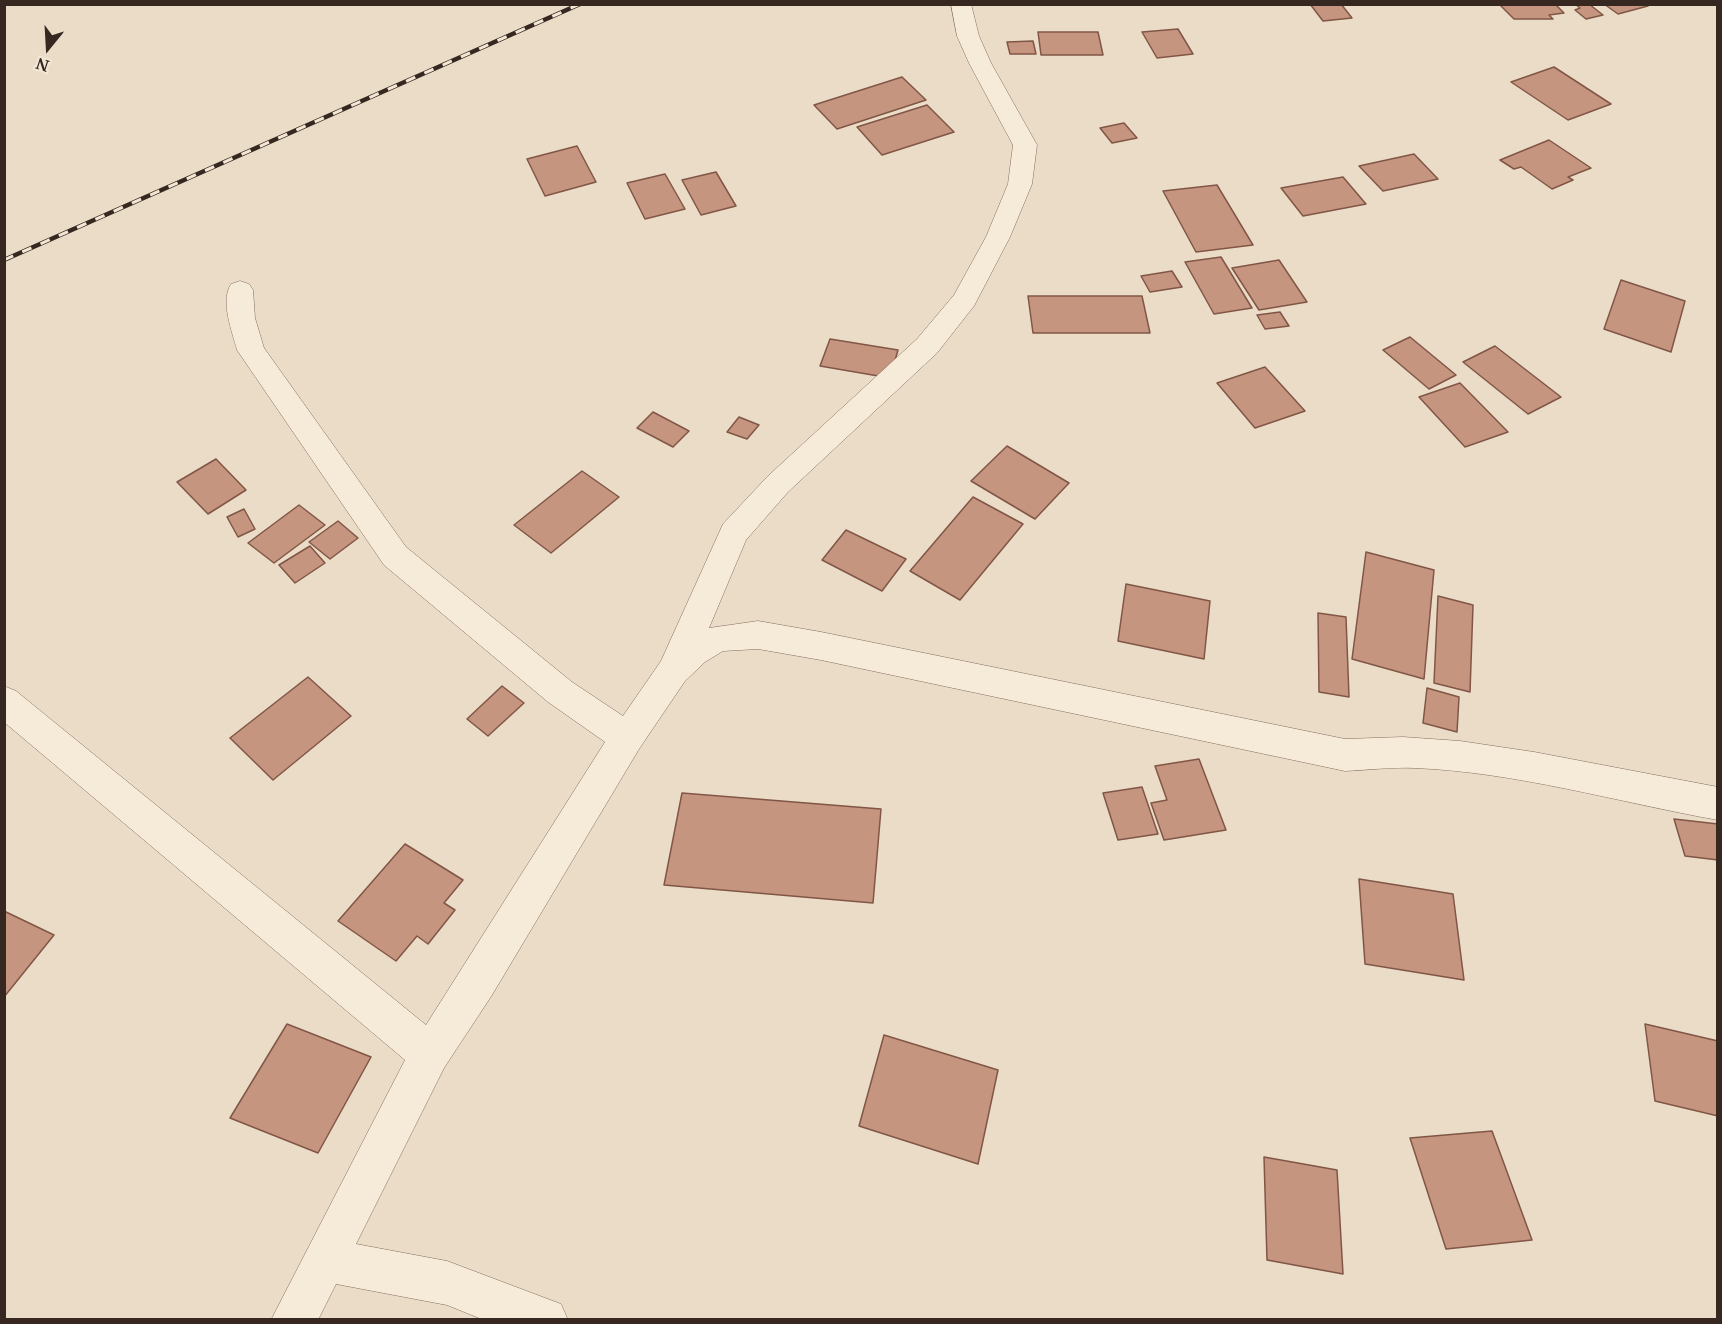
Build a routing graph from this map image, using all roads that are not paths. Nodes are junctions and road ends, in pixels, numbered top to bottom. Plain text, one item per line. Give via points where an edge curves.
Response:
1 (961, 4) edge
2 (240, 290) dead end
3 (673, 671) junction
4 (4, 701) edge
5 (627, 738) junction
6 (1718, 804) edge
7 (430, 1054) junction
8 (326, 1260) junction
9 (294, 1320) edge
10 (545, 1320) edge

1 - 3 street via 968,36 980,63 1025,145 1020,184 998,237 965,300 927,346 778,484 734,533
2 - 5 street via 242,318 251,350 395,556 560,692
3 - 5 street
3 - 6 street via 693,652 718,638 758,635 1344,755 1422,753 1532,767
4 - 7 street
5 - 7 street
7 - 8 street
8 - 9 street
8 - 10 street via 447,1283

